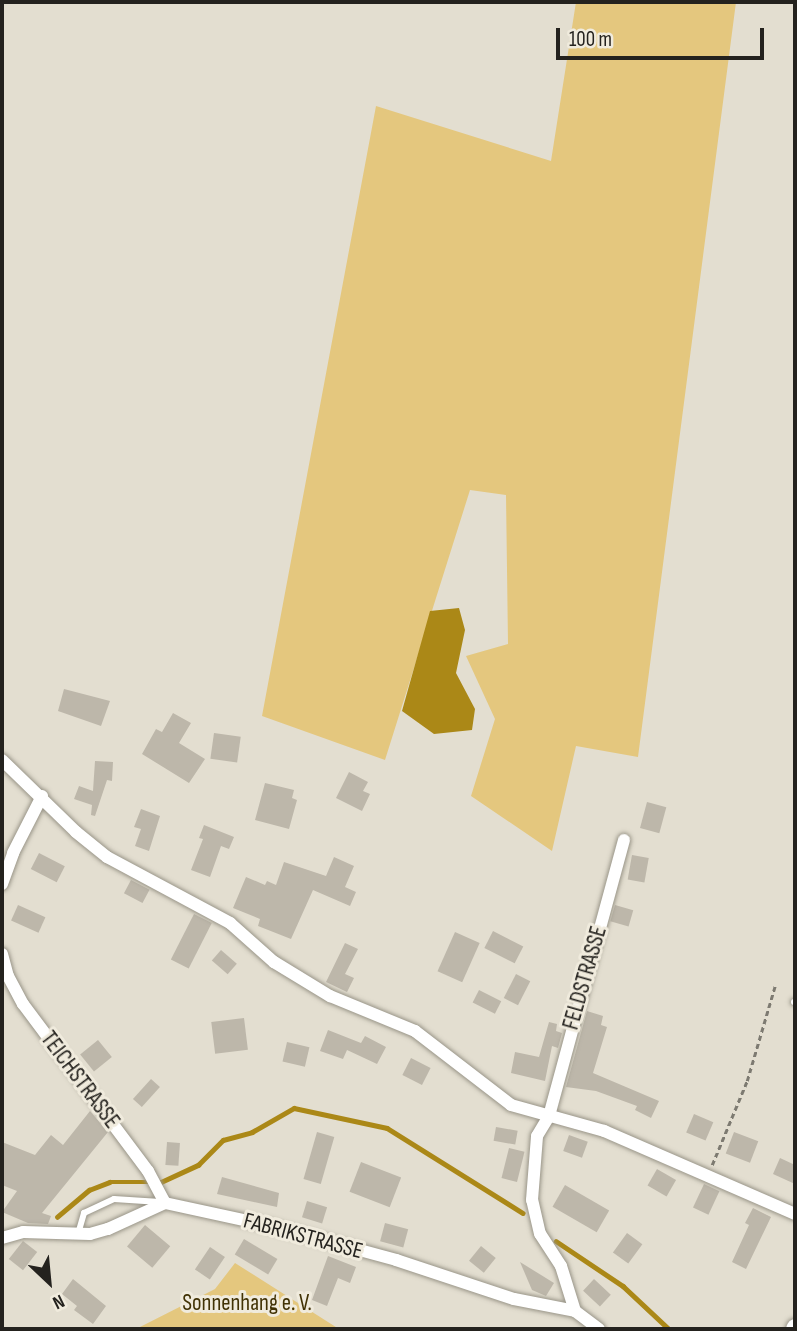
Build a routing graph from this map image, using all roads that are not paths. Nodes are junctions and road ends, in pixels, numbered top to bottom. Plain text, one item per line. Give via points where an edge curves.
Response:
1 (2, 760) edge
2 (42, 796) junction
3 (624, 840) dead end
4 (2, 884) edge
5 (2, 954) edge
6 (549, 1116) junction
7 (165, 1203) junction
8 (795, 1214) edge
9 (78, 1234) junction
10 (2, 1238) edge
11 (575, 1311) junction
12 (599, 1329) edge

1 - 2 street
2 - 4 street
2 - 6 street via 107,857 230,923 274,962 330,996 415,1031 510,1105
3 - 6 street, FELDSTRASSE
5 - 7 street, TEICHSTRASSE via 23,1004 148,1171
6 - 8 street via 604,1131
6 - 11 street, FELDSTRASSE via 537,1136 532,1200 540,1234 561,1266
7 - 9 street via 108,1229
7 - 9 lane via 114,1199 84,1213
7 - 11 street, FABRIKSTRASSE via 271,1226 514,1299
9 - 10 street via 23,1233
11 - 12 street, FABRIKSTRASSE

